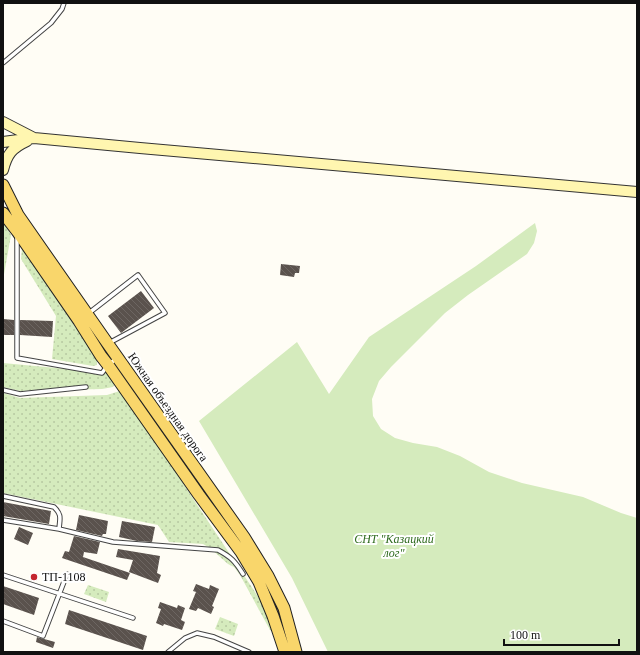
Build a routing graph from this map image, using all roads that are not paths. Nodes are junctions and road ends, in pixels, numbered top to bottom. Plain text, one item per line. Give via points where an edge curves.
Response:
1 (64, 3) edge
2 (3, 62) edge
3 (3, 122) edge
4 (34, 138) junction
5 (3, 142) edge
6 (3, 170) edge
7 (3, 180) edge
8 (5, 189) edge
9 (637, 192) edge
10 (3, 213) edge
11 (17, 231) junction
12 (88, 314) junction
13 (108, 344) junction
14 (118, 358) junction
15 (108, 365) junction
16 (86, 387) dead end
17 (3, 390) edge
18 (3, 496) edge
19 (3, 520) edge
20 (59, 529) junction
21 (3, 574) edge
22 (67, 574) dead end
23 (243, 574) dead end
24 (60, 594) junction
25 (133, 618) dead end
26 (3, 621) edge
27 (168, 652) edge
28 (249, 652) edge
29 (285, 652) edge
30 (296, 652) edge

1 - 2 lane via 51,24
3 - 4 street
4 - 5 street
4 - 6 street via 12,150
4 - 9 street
7 - 8 street
8 - 12 main road, Южная объездная дорога via 18,215
10 - 11 main road, Южная объездная дорога
11 - 15 main road, Южная объездная дорога
11 - 15 lane via 17,358 102,373
12 - 13 main road, Южная объездная дорога
12 - 13 lane via 138,275 165,313
13 - 14 main road, Южная объездная дорога
14 - 15 lane
14 - 30 main road, Южная объездная дорога via 244,537 268,576 284,608
15 - 29 main road, Южная объездная дорога via 241,552 259,582
16 - 17 lane via 20,394
18 - 20 lane via 54,507 61,517
19 - 20 lane
20 - 23 lane via 113,542 218,550 236,563
21 - 24 lane
22 - 24 lane
24 - 25 lane
24 - 26 lane via 43,636
27 - 28 lane via 185,638 197,633 214,637

